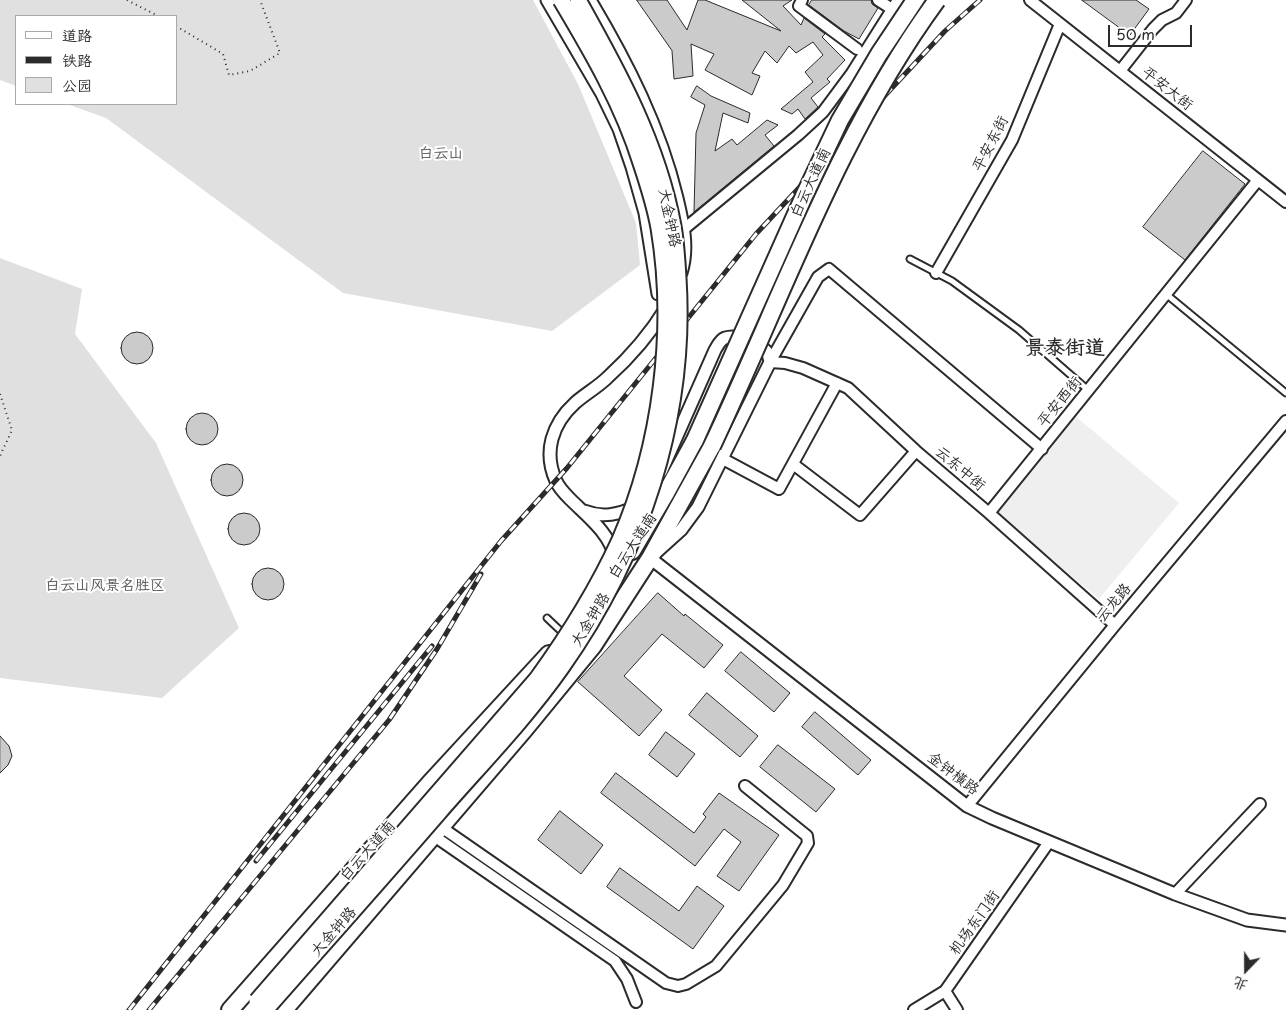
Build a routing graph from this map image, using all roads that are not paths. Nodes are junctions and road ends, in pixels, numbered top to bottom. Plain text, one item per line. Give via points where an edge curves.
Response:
1 (547, 0) edge
2 (561, 0) edge
3 (578, 0) edge
4 (590, 0) edge
5 (802, 0) edge
6 (878, 0) edge
7 (915, 0) edge
8 (937, 0) edge
9 (1030, 0) edge
10 (1186, 0) edge
11 (895, 4) edge
12 (1060, 24) junction
13 (857, 48) dead end
14 (1120, 71) junction
15 (1258, 180) junction
16 (1286, 202) edge
17 (684, 229) junction
18 (910, 259) dead end
19 (936, 272) junction
20 (1166, 294) junction
21 (654, 328) junction
22 (770, 362) junction
23 (837, 383) junction
24 (1088, 391) junction
25 (1286, 393) edge
26 (1286, 422) edge
27 (1042, 449) junction
28 (916, 451) junction
29 (722, 458) junction
30 (793, 464) junction
31 (648, 501) junction
32 (581, 510) junction
33 (989, 513) junction
34 (650, 558) junction
35 (613, 578) junction
36 (547, 618) dead end
37 (1115, 625) junction
38 (566, 636) junction
39 (745, 786) dead end
40 (1260, 804) dead end
41 (968, 806) junction
42 (438, 831) junction
43 (1049, 842) junction
44 (1175, 894) junction
45 (1286, 925) edge
46 (945, 991) junction
47 (636, 1002) dead end
48 (262, 1005) edge
49 (230, 1010) edge
50 (284, 1010) edge
51 (914, 1010) edge
52 (957, 1010) edge

1 - 21 street via 602,94 632,167 645,213 658,288
2 - 48 main road, 大金钟路, bridge via 622,113 641,162 659,228 666,310 664,358 654,426 638,489 620,538 594,591 537,679
3 - 48 main road, 大金钟路, bridge via 616,67 644,129 673,225 680,310 678,353 669,422 656,475 618,573 598,612 561,669 512,729
4 - 17 street via 637,86 656,129
5 - 13 street via 799,6
6 - 11 street
7 - 35 highway, 白云大道南, bridge via 840,120 694,440 649,522
8 - 34 highway, 白云大道南, bridge via 893,65 849,143 712,446
9 - 12 street, 平安大街
10 - 14 street via 1176,13 1153,29
11 - 17 street via 823,112
12 - 14 street, 平安大街
12 - 19 street, 平安东街 via 1012,140
14 - 15 street, 平安大街
15 - 16 street, 平安大街
15 - 20 street, 平安西街
17 - 21 street via 684,264 676,290
18 - 19 lane
19 - 24 lane via 1019,330
20 - 24 street, 平安西街
20 - 25 lane
21 - 32 street via 608,377 574,404 558,422 549,447 551,470 558,487
22 - 23 street, 云东中街 via 803,368
22 - 27 street, 平安西街 via 818,276 829,269
22 - 29 street
22 - 31 street via 765,350 748,341 736,337 720,342
23 - 28 street, 云东中街 via 848,388
23 - 30 street
24 - 27 street, 平安西街
26 - 37 street, 云龙路
27 - 33 street
28 - 30 street via 860,515
28 - 33 street, 云东中街
29 - 30 street via 779,489
29 - 34 street via 690,519
31 - 32 street via 620,514 605,516
31 - 35 street
32 - 35 street via 613,549 616,565
33 - 37 street, 云东中街
34 - 41 street, 金钟横路
34 - 42 highway, 白云大道南 via 593,646
35 - 38 highway, 白云大道南
36 - 38 lane
37 - 41 street, 云龙路
38 - 49 highway, 白云大道南 via 428,784
39 - 42 street via 807,836 808,843 783,885 716,966 678,986 666,982
40 - 44 street
41 - 43 street, 金钟横路
42 - 47 street via 615,961
42 - 50 highway, 白云大道南
43 - 44 street, 金钟横路
43 - 46 street, 机场东门街
44 - 45 street, 金钟横路 via 1246,920
46 - 51 street, 机场东门街
46 - 52 street

